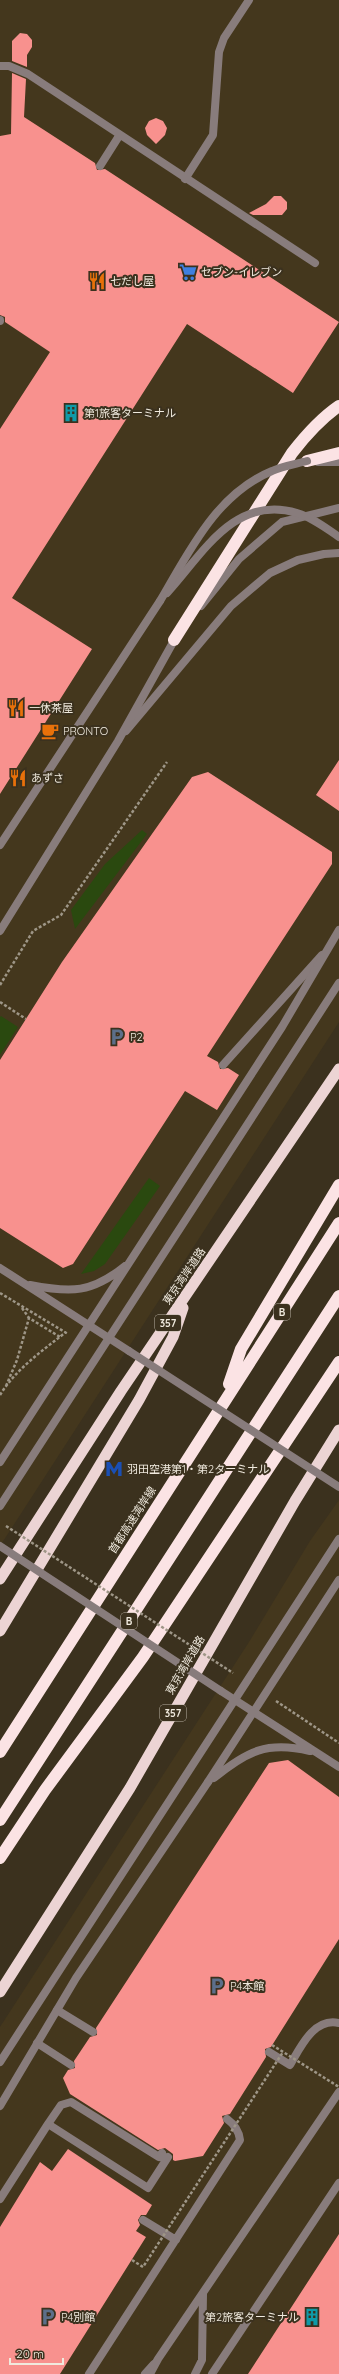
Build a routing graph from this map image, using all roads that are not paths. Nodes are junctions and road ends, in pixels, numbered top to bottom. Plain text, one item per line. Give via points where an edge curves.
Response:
1 (249, 0) edge
2 (0, 66) edge
3 (119, 136) junction
4 (100, 166) dead end
5 (185, 179) junction
6 (315, 263) dead end
7 (339, 406) edge
8 (339, 453) edge
9 (307, 461) junction
10 (339, 462) edge
11 (339, 508) edge
12 (339, 537) edge
13 (339, 553) edge
14 (160, 601) junction
15 (174, 640) junction
16 (118, 741) junction
17 (0, 845) edge
18 (339, 930) edge
19 (0, 931) edge
20 (327, 950) junction
21 (339, 984) edge
22 (223, 1065) dead end
23 (339, 1069) edge
24 (339, 1184) edge
25 (339, 1223) edge
26 (132, 1261) junction
27 (0, 1268) edge
28 (26, 1285) junction
29 (188, 1294) junction
30 (339, 1296) edge
31 (89, 1326) junction
32 (110, 1338) junction
33 (339, 1362) edge
34 (224, 1401) junction
35 (339, 1430) edge
36 (0, 1462) edge
37 (339, 1487) edge
38 (0, 1506) edge
39 (339, 1538) edge
40 (0, 1546) edge
41 (0, 1579) edge
42 (339, 1580) edge
43 (0, 1631) edge
44 (235, 1700) junction
45 (253, 1712) junction
46 (0, 1752) edge
47 (317, 1752) junction
48 (339, 1767) edge
49 (208, 1782) junction
50 (0, 1820) edge
51 (0, 1858) edge
52 (0, 1992) edge
53 (57, 2010) junction
54 (339, 2023) edge
55 (93, 2032) dead end
56 (37, 2043) junction
57 (271, 2049) road end
58 (0, 2062) edge
59 (71, 2065) dead end
60 (339, 2092) edge
61 (0, 2106) edge
62 (227, 2119) dead end
63 (48, 2124) junction
64 (339, 2183) edge
65 (0, 2199) edge
66 (143, 2220) dead end
67 (176, 2240) junction
68 (202, 2294) junction
69 (158, 2359) junction
70 (89, 2374) edge
71 (145, 2374) edge
72 (150, 2374) edge
73 (195, 2374) edge
74 (212, 2374) edge

1 - 5 street via 224,38 219,52 213,135
2 - 3 street via 9,66 28,74
3 - 4 street
3 - 5 street
5 - 6 street
7 - 15 highway via 326,415 292,453
8 - 9 highway
9 - 10 street
9 - 14 street, bridge via 272,470 243,486 207,523
11 - 15 street via 282,522 239,559
12 - 14 street, bridge via 297,513 264,510 247,514 216,534
13 - 16 street via 298,560 270,573 231,606
14 - 17 street
15 - 16 street
16 - 19 street
18 - 20 street
20 - 22 street
20 - 26 street via 282,1027
21 - 32 street
23 - 29 highway, 東京湾岸道路 / 357
24 - 34 highway via 241,1349
25 - 34 highway, 首都高速湾岸線 / B
26 - 28 street via 110,1278 75,1291
26 - 31 street
27 - 28 street
28 - 31 street
29 - 41 highway, 東京湾岸道路 / 357
29 - 43 highway via 173,1336 139,1400
30 - 50 highway, B
31 - 32 street
31 - 36 street
32 - 37 street, bridge
32 - 38 street
33 - 51 highway via 143,1657 44,1790
34 - 46 highway, 首都高速湾岸線 / B
35 - 52 highway, 東京湾岸道路 / 357 via 295,1501 122,1801
39 - 44 street
40 - 44 street, bridge
42 - 45 street
44 - 45 street
44 - 58 street
45 - 47 street
45 - 49 street
47 - 48 street
47 - 49 street via 278,1746 261,1749 243,1756
49 - 53 street
53 - 55 street
53 - 56 street
54 - 57 street via 319,2026 308,2035 290,2065
56 - 59 street
56 - 61 street
60 - 68 street
62 - 67 street via 232,2122 240,2140
63 - 63 street via 148,2188 165,2155 159,2157 71,2102 61,2105
63 - 65 street
64 - 74 street
66 - 67 street
67 - 70 street
68 - 69 street
68 - 73 street via 202,2360
69 - 71 street
69 - 72 street

